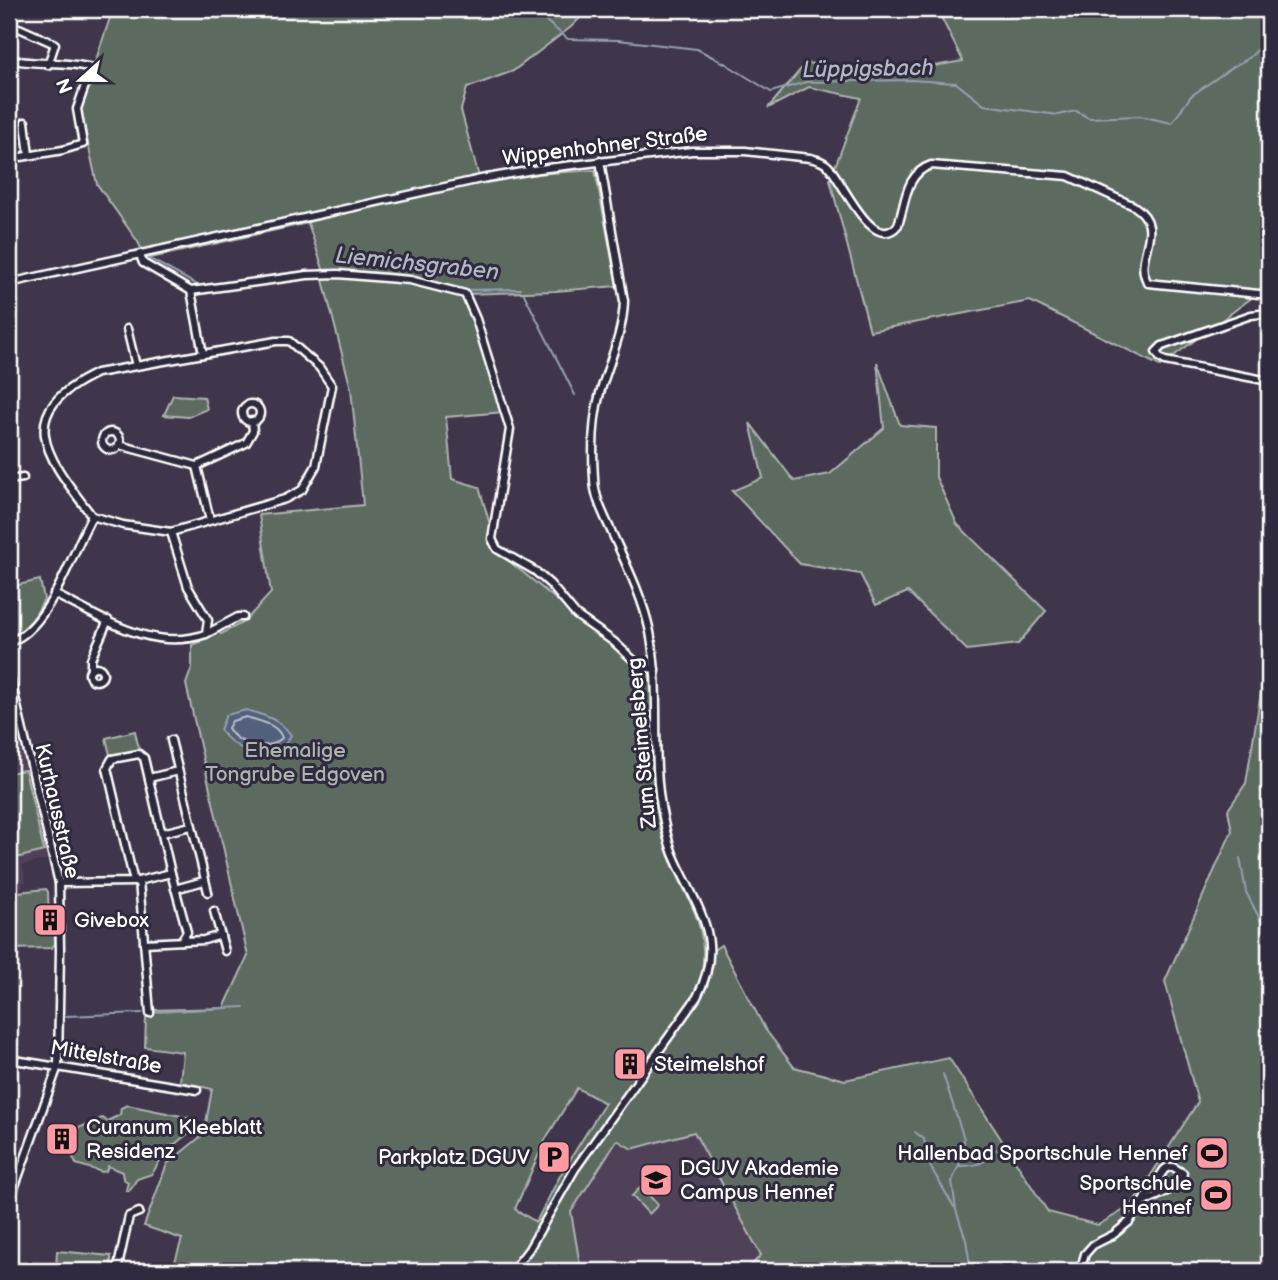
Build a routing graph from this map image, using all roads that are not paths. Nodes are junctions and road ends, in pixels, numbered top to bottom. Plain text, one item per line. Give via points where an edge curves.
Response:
1 (19, 28) dead end
2 (9, 58) edge
3 (48, 65) junction
4 (24, 122) dead end
5 (29, 155) junction
6 (9, 159) edge
7 (600, 160) junction
8 (140, 255) junction
9 (9, 283) edge
10 (191, 291) junction
11 (1269, 295) edge
12 (1269, 313) edge
13 (127, 329) dead end
14 (203, 354) junction
15 (136, 366) junction
16 (1269, 382) edge
17 (252, 421) dead end
18 (118, 445) dead end
19 (197, 466) junction
20 (23, 478) dead end
21 (9, 480) edge
22 (92, 516) junction
23 (210, 520) junction
24 (171, 532) junction
25 (54, 594) junction
26 (243, 617) dead end
27 (108, 620) junction
28 (206, 634) junction
29 (9, 642) edge
30 (655, 669) junction
31 (9, 672) edge
32 (98, 682) dead end
33 (172, 740) dead end
34 (178, 771) junction
35 (149, 778) junction
36 (191, 827) junction
37 (162, 833) junction
38 (171, 873) junction
39 (136, 881) junction
40 (204, 881) junction
41 (59, 883) junction
42 (176, 889) junction
43 (208, 892) dead end
44 (214, 911) dead end
45 (221, 935) junction
46 (181, 941) junction
47 (144, 943) junction
48 (225, 951) dead end
49 (149, 1012) dead end
50 (9, 1059) edge
51 (58, 1066) junction
52 (197, 1090) dead end
53 (1145, 1202) junction
54 (9, 1203) edge
55 (139, 1212) dead end
56 (117, 1271) edge
57 (512, 1271) edge
58 (1080, 1271) edge

1 - 3 street via 55,44
2 - 3 street
3 - 5 street via 91,68 77,109 82,144
4 - 5 street
5 - 6 street
7 - 8 street, Wippenhohner Straße via 481,179
7 - 11 street, Wippenhohner Straße via 719,150 815,159 830,168 866,221 886,233 898,225 912,179 931,165 1068,176 1142,212 1149,226 1142,268 1148,283
7 - 30 street, Zum Steimelsberg via 623,285 624,316 593,426 594,481 599,505 650,630
8 - 9 street, Wippenhohner Straße
8 - 10 street via 143,262
10 - 14 street
10 - 30 street via 329,274 410,280 465,294 510,429 492,539 497,549 535,571 576,615 641,667
12 - 16 street via 1251,314 1156,352 1165,362
13 - 15 street
14 - 15 street
14 - 23 street via 289,341 319,367 332,386 316,466 302,490
15 - 22 street via 85,379 52,404 43,427 46,449 58,471
17 - 19 street via 253,431 246,443
18 - 19 street
19 - 23 street
20 - 21 street
22 - 24 street
22 - 25 street
23 - 24 street
24 - 28 street via 188,587 208,620
25 - 27 street
25 - 29 street via 38,622 21,638
26 - 28 street
27 - 28 street via 149,637 190,640
27 - 32 street via 91,659 91,669 102,671
30 - 57 street, Zum Steimelsberg via 661,809 675,860 704,917 709,965 697,997 575,1169
31 - 41 street, Kurhausstraße
33 - 34 street
34 - 35 street
34 - 36 street
35 - 37 street
35 - 39 street via 139,754 112,759 107,768
36 - 37 street
36 - 40 street
37 - 38 street
38 - 39 street
38 - 42 street
39 - 41 street
39 - 47 street
40 - 42 street
40 - 43 street
41 - 51 street, Kurhausstraße
42 - 46 street via 187,932
44 - 45 street
45 - 46 street
45 - 48 street
46 - 47 street
47 - 49 street
50 - 51 street, Mittelstraße
51 - 52 street, Mittelstraße
51 - 54 street, Kurhausstraße
53 - 53 street via 1168,1167 1184,1173 1178,1185
53 - 58 street via 1129,1222 1093,1245
55 - 56 street via 129,1216

